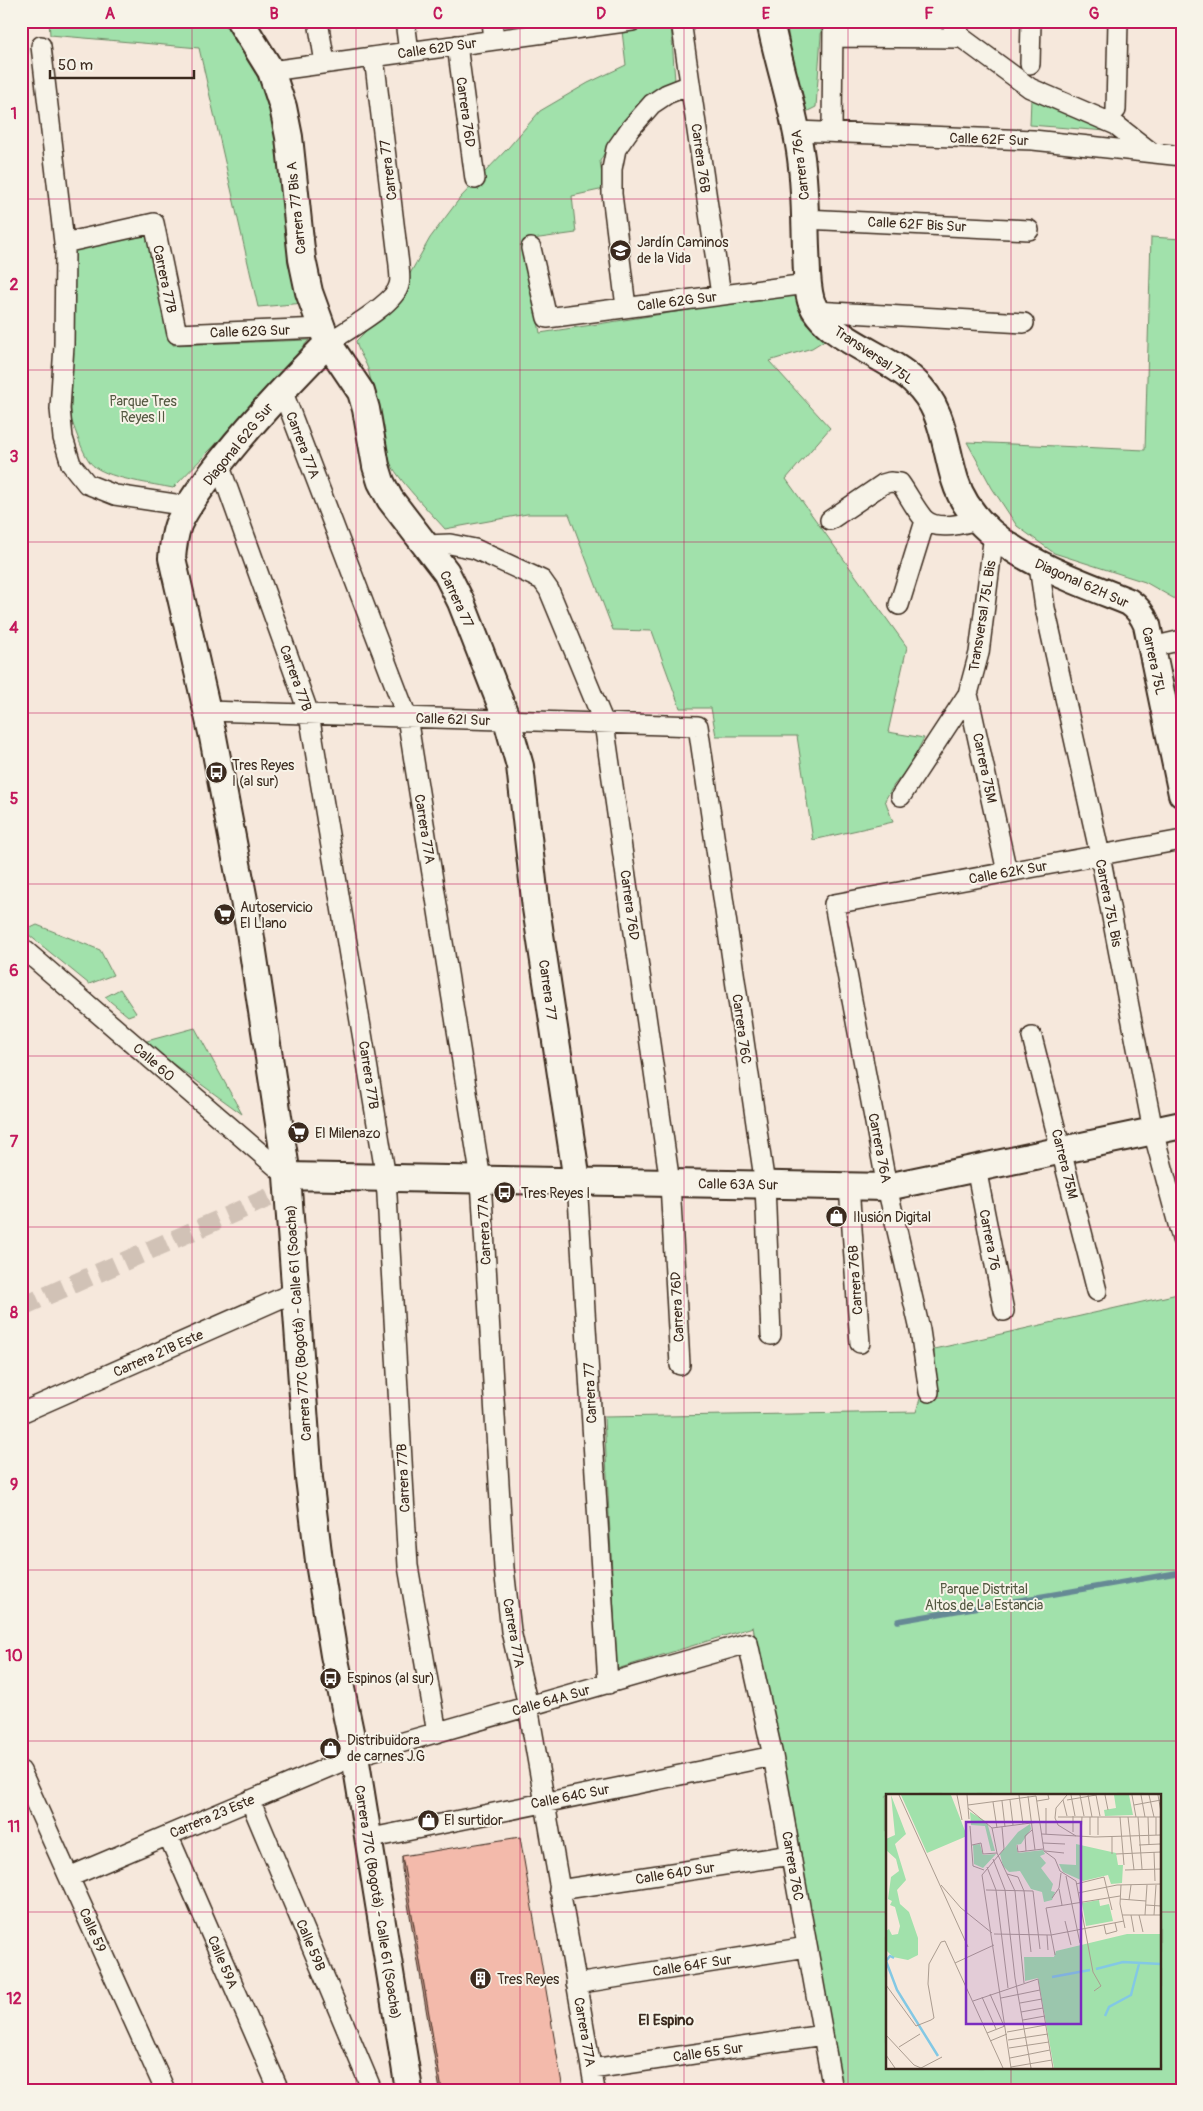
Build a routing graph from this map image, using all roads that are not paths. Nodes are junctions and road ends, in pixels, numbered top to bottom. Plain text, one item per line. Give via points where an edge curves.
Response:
1 (240, 21) edge
2 (318, 21) edge
3 (405, 21) edge
4 (492, 21) edge
5 (632, 21) edge
6 (681, 21) edge
7 (770, 21) edge
8 (951, 21) edge
9 (1031, 21) edge
10 (1118, 21) edge
11 (591, 24) edge
12 (833, 29) edge
13 (962, 38) junction
14 (494, 40) junction
15 (457, 45) junction
16 (41, 46) dead end
17 (409, 52) junction
18 (374, 56) junction
19 (325, 63) junction
20 (1030, 64) dead end
21 (271, 70) junction
22 (690, 84) junction
23 (1116, 110) dead end
24 (796, 130) junction
25 (832, 132) junction
26 (1152, 153) junction
27 (1182, 156) edge
28 (475, 179) dead end
29 (805, 218) junction
30 (1029, 230) dead end
31 (64, 243) junction
32 (531, 248) dead end
33 (807, 284) junction
34 (721, 295) junction
35 (626, 308) junction
36 (815, 311) junction
37 (1024, 323) dead end
38 (177, 334) joint
39 (325, 336) junction
40 (282, 390) junction
41 (219, 464) junction
42 (188, 506) junction
43 (830, 520) dead end
44 (925, 521) junction
45 (986, 527) junction
46 (426, 545) junction
47 (172, 558) joint
48 (1039, 566) junction
49 (899, 605) dead end
50 (1143, 616) joint
51 (1182, 640) edge
52 (1152, 647) junction
53 (968, 694) junction
54 (208, 711) junction
55 (309, 714) junction
56 (408, 718) junction
57 (507, 720) junction
58 (604, 723) junction
59 (698, 726) joint
60 (1177, 743) edge
61 (1182, 794) edge
62 (901, 796) dead end
63 (1182, 840) edge
64 (1100, 855) junction
65 (1007, 872) junction
66 (834, 904) joint
67 (21, 947) edge
68 (1032, 1037) dead end
69 (1182, 1125) edge
70 (1153, 1131) junction
71 (1062, 1150) junction
72 (976, 1168) junction
73 (287, 1176) junction
74 (386, 1178) junction
75 (481, 1180) junction
76 (577, 1182) junction
77 (670, 1183) junction
78 (765, 1185) junction
79 (849, 1186) junction
80 (887, 1187) junction
81 (1182, 1239) edge
82 (1097, 1291) dead end
83 (295, 1292) junction
84 (1004, 1311) dead end
85 (771, 1335) dead end
86 (860, 1344) dead end
87 (680, 1365) dead end
88 (929, 1392) dead end
89 (21, 1413) edge
90 (748, 1643) joint
91 (608, 1684) junction
92 (528, 1706) junction
93 (437, 1732) junction
94 (355, 1756) junction
95 (773, 1756) junction
96 (21, 1771) edge
97 (250, 1800) junction
98 (544, 1801) junction
99 (168, 1835) junction
100 (367, 1839) junction
101 (791, 1855) junction
102 (69, 1877) junction
103 (560, 1890) junction
104 (807, 1947) junction
105 (576, 1984) junction
106 (823, 2034) junction
107 (592, 2069) junction
108 (165, 2090) edge
109 (279, 2090) edge
110 (372, 2090) edge
111 (409, 2090) edge
112 (595, 2090) edge
113 (833, 2090) edge

1 - 21 street, Carrera 77 Bis A
2 - 19 street
3 - 17 street
4 - 14 street
5 - 11 street, Calle 62D Sur
6 - 22 street, Carrera 76B
7 - 24 street, Carrera 76A
8 - 13 street
9 - 20 street
10 - 23 street
11 - 14 street, Calle 62D Sur
12 - 13 street
12 - 25 street
13 - 26 street via 1030,88 1116,124
14 - 15 street, Calle 62D Sur
15 - 17 street, Calle 62D Sur
15 - 28 street, Carrera 76D
16 - 31 street
17 - 18 street, Calle 62D Sur
18 - 19 street, Calle 62D Sur
18 - 39 street, Carrera 77 via 400,284 387,302
19 - 21 street, Calle 62D Sur
21 - 39 street, Carrera 77 Bis A via 289,137 302,259 309,292
22 - 34 street, Carrera 76B
22 - 35 street via 652,104 616,149 612,194
24 - 25 street, Calle 62F Sur
24 - 29 street, Carrera 76A via 804,183
25 - 26 street, Calle 62F Sur via 1033,140
26 - 27 street, Calle 62F Sur
29 - 30 street, Calle 62F Bis Sur
29 - 33 street, Carrera 76A
31 - 38 street, Carrera 77B via 154,223
31 - 42 street via 60,409 63,438 71,464 88,484 115,495
32 - 35 street, Calle 62G Sur via 547,318
33 - 34 street, Calle 62G Sur
33 - 36 street, Carrera 76A
34 - 35 street, Calle 62G Sur
36 - 37 street
36 - 45 street, Transversal 75L via 838,332 914,380 926,394 943,428 955,483 966,504
38 - 39 street, Calle 62G Sur
39 - 40 street, Diagonal 62G Sur
39 - 46 street, Carrera 77 via 361,392 381,482 390,499
40 - 41 street, Diagonal 62G Sur
40 - 56 street, Carrera 77A
41 - 42 street, Diagonal 62G Sur
41 - 55 street, Carrera 77B
42 - 47 street, Diagonal 62G Sur via 173,542
43 - 44 street via 890,482 900,483
44 - 45 street via 940,525
44 - 49 street
45 - 48 street, Diagonal 62H Sur
45 - 53 street, Transversal 75L Bis via 979,653
46 - 57 street, Carrera 77 via 446,572 461,602
46 - 58 street, Carrera 76D via 450,544 475,549 542,580
47 - 54 street, Carrera 77C (Bogotá) - Calle 61 (Soacha)
48 - 50 street, Diagonal 62H Sur via 1129,602
48 - 64 street, Carrera 75L Bis via 1045,608
50 - 52 street, Carrera 75L
51 - 52 street
52 - 60 street, Carrera 75L
53 - 62 street, Transversal 75L Bis
53 - 65 street, Carrera 75M
54 - 55 street, Calle 62I Sur
54 - 73 street, Carrera 77C (Bogotá) - Calle 61 (Soacha) via 250,932
55 - 56 street, Calle 62I Sur
55 - 74 street, Carrera 77B
56 - 57 street, Calle 62I Sur
56 - 75 street, Carrera 77A
57 - 58 street, Calle 62I Sur
57 - 76 street, Carrera 77 via 524,790 536,908
58 - 59 street, Calle 62I Sur
58 - 77 street, Carrera 76D
59 - 78 street, Carrera 76C
60 - 61 street, Carrera 75L
63 - 64 street, Calle 62K Sur
64 - 65 street, Calle 62K Sur
64 - 70 street, Carrera 75L Bis
65 - 66 street, Calle 62K Sur
66 - 80 street, Carrera 76A
67 - 73 street, Calle 60
68 - 71 street, Carrera 75M
69 - 70 street, Calle 63A Sur
70 - 71 street, Calle 63A Sur
70 - 81 street, Carrera 75L Bis
71 - 72 street, Calle 63A Sur
71 - 82 street, Carrera 75M
72 - 80 street, Calle 63A Sur
72 - 84 street, Carrera 76
73 - 74 street, Calle 63A Sur
73 - 83 street, Carrera 77C (Bogotá) - Calle 61 (Soacha)
74 - 75 street, Calle 63A Sur
74 - 93 street, Carrera 77B via 408,1566
75 - 76 street, Calle 63A Sur
75 - 92 street, Carrera 77A via 504,1568 511,1631
76 - 77 street, Calle 63A Sur
76 - 91 street, Carrera 77
77 - 78 street, Calle 63A Sur
77 - 87 street, Carrera 76D
78 - 79 street, Calle 63A Sur
78 - 85 street, Carrera 76C
79 - 80 street, Calle 63A Sur
79 - 86 street, Carrera 76B
80 - 88 street, Carrera 76A via 920,1330
83 - 89 street, Carrera 21B Este
83 - 94 street, Carrera 77C (Bogotá) - Calle 61 (Soacha) via 309,1478 320,1569
90 - 91 street, Calle 64A Sur
90 - 95 street, Carrera 76C
91 - 92 street, Calle 64A Sur
92 - 93 street, Calle 64A Sur
92 - 98 street, Carrera 77A
93 - 94 street, Calle 64A Sur
94 - 97 street, Carrera 23 Este
94 - 100 street, Carrera 77C (Bogotá) - Calle 61 (Soacha)
95 - 98 street, Calle 64C Sur
95 - 101 street, Carrera 76C
96 - 102 street, Calle 59
97 - 99 street, Carrera 23 Este
97 - 110 street, Calle 59B
98 - 100 street, Calle 64C Sur
98 - 103 street, Carrera 77A
99 - 102 street, Carrera 23 Este
99 - 109 street, Calle 59A
100 - 111 street, Carrera 77C (Bogotá) - Calle 61 (Soacha)
101 - 103 street, Calle 64D Sur
101 - 104 street, Carrera 76C
102 - 108 street, Calle 59
103 - 105 street, Carrera 77A
104 - 105 street, Calle 64F Sur
104 - 106 street, Carrera 76C
105 - 107 street, Carrera 77A
106 - 107 street, Calle 65 Sur
106 - 113 street, Carrera 76C
107 - 112 street, Carrera 77A

